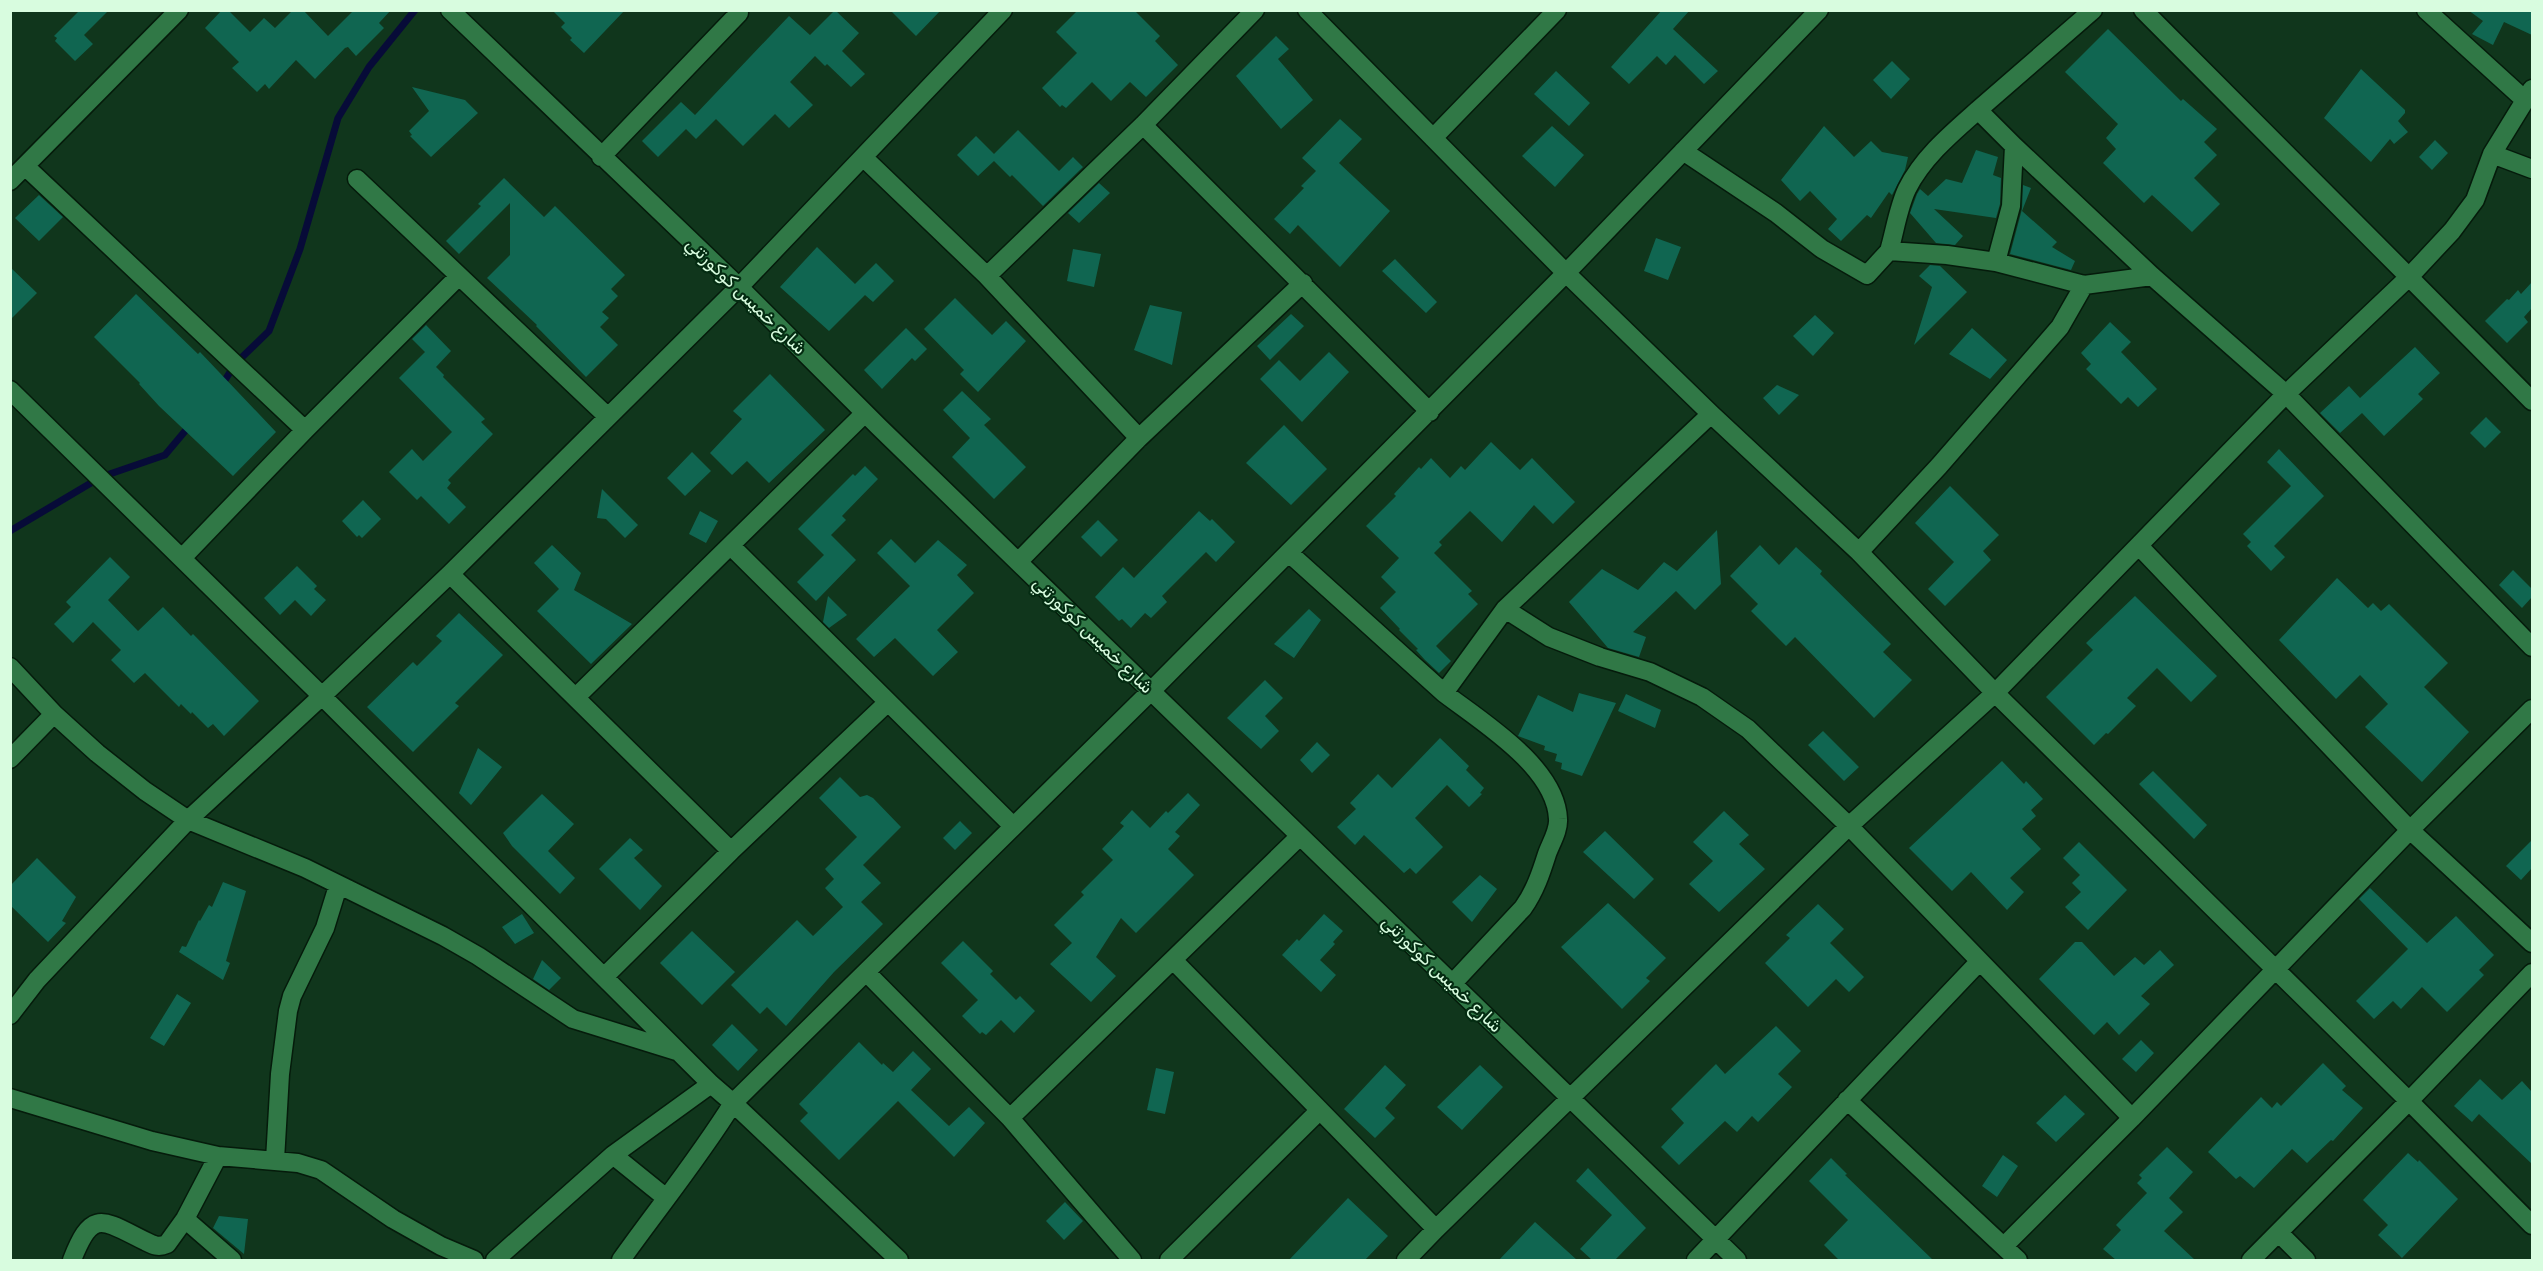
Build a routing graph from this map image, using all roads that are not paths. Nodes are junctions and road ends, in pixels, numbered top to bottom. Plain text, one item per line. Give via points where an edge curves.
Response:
1 (179, 10) edge
2 (450, 10) edge
3 (1003, 10) edge
4 (1255, 10) edge
5 (1307, 10) edge
6 (1557, 10) edge
7 (1819, 10) edge
8 (2092, 10) edge
9 (2143, 10) edge
10 (2426, 10) edge
11 (739, 11) edge
12 (2529, 95) edge
13 (1978, 111) junction
14 (1143, 125) junction
15 (1433, 138) junction
16 (2014, 146) junction
17 (1683, 151) junction
18 (2492, 154) junction
19 (601, 157) junction
20 (863, 157) junction
21 (26, 166) junction
22 (2532, 169) edge
23 (357, 179) dead end
24 (10, 181) edge
25 (1889, 251) junction
26 (1996, 262) junction
27 (1566, 273) junction
28 (459, 276) junction
29 (987, 276) junction
30 (2152, 276) junction
31 (2409, 277) junction
32 (1303, 283) junction
33 (2084, 285) junction
34 (739, 287) junction
35 (10, 390) edge
36 (2286, 394) junction
37 (2532, 401) edge
38 (1430, 412) junction
39 (865, 413) junction
40 (1711, 414) junction
41 (608, 417) junction
42 (304, 430) junction
43 (1139, 438) junction
44 (731, 546) junction
45 (2139, 546) junction
46 (1859, 552) junction
47 (1289, 553) junction
48 (182, 558) junction
49 (1018, 562) junction
50 (450, 574) junction
51 (1505, 609) junction
52 (2532, 647) edge
53 (10, 667) edge
54 (1151, 692) junction
55 (1444, 693) junction
56 (1995, 693) junction
57 (322, 696) junction
58 (576, 697) junction
59 (887, 704) junction
60 (2532, 709) edge
61 (54, 714) junction
62 (10, 759) edge
63 (188, 820) junction
64 (1013, 826) junction
65 (1849, 826) junction
66 (2410, 830) junction
67 (1300, 836) junction
68 (731, 851) junction
69 (338, 886) junction
70 (2532, 943) edge
71 (1173, 960) junction
72 (1979, 962) junction
73 (2276, 968) junction
74 (866, 972) junction
75 (2532, 973) edge
76 (604, 977) junction
77 (1452, 984) junction
78 (10, 1015) edge
79 (679, 1052) junction
80 (711, 1084) junction
81 (10, 1098) edge
82 (1570, 1099) junction
83 (1847, 1100) junction
84 (2409, 1101) junction
85 (733, 1103) junction
86 (1319, 1111) junction
87 (1010, 1118) junction
88 (2132, 1118) junction
89 (613, 1155) junction
90 (218, 1156) junction
91 (275, 1160) junction
92 (665, 1197) junction
93 (185, 1219) junction
94 (2532, 1225) edge
95 (1436, 1228) junction
96 (2279, 1233) junction
97 (1715, 1240) junction
98 (2004, 1246) junction
99 (72, 1260) edge
100 (232, 1260) edge
101 (474, 1260) edge
102 (495, 1260) edge
103 (621, 1260) edge
104 (899, 1260) edge
105 (1132, 1260) edge
106 (1168, 1260) edge
107 (1406, 1260) edge
108 (1696, 1260) edge
109 (1737, 1260) edge
110 (2018, 1260) edge
111 (2251, 1260) edge
112 (2306, 1260) edge

1 - 21 street
2 - 19 street, شارع خميس كوكورتني
3 - 20 street
4 - 14 street
5 - 15 street
6 - 15 street
7 - 17 street
8 - 13 street
9 - 31 street
10 - 12 street
11 - 19 street
12 - 18 street
13 - 16 street
13 - 25 street via 1926,161 1907,190
14 - 29 street
14 - 32 street
15 - 27 street
16 - 26 street via 2011,206
16 - 30 street
17 - 25 street via 1822,249 1866,275
17 - 27 street
18 - 22 street
18 - 31 street via 2475,200
19 - 34 street, شارع خميس كوكورتني
20 - 29 street
20 - 34 street
21 - 24 street
21 - 42 street
23 - 28 street
25 - 26 street
26 - 33 street
27 - 38 street
27 - 40 street
28 - 41 street
28 - 42 street
29 - 43 street
30 - 33 street
30 - 36 street
31 - 36 street
31 - 37 street
32 - 38 street
32 - 43 street
33 - 46 street via 2060,327
34 - 39 street, شارع خميس كوكورتني
34 - 41 street
35 - 48 street
36 - 45 street
36 - 52 street
38 - 47 street
39 - 44 street
39 - 49 street, شارع خميس كوكورتني
40 - 46 street
40 - 51 street
41 - 50 street
42 - 48 street
43 - 49 street
44 - 58 street
44 - 59 street
45 - 56 street
45 - 66 street
46 - 56 street
47 - 54 street
47 - 55 street
48 - 57 street
49 - 54 street, شارع خميس كوكورتني
50 - 57 street
50 - 58 street
51 - 55 street
51 - 65 street via 1549,637 1650,672 1702,697 1748,729
53 - 61 street
54 - 64 street
54 - 67 street, شارع خميس كوكورتني
55 - 77 street via 1537,770 1552,792 1558,822 1532,896
56 - 65 street
56 - 73 street
57 - 63 street
57 - 76 street
58 - 68 street
59 - 64 street
59 - 68 street
60 - 66 street
61 - 62 street
61 - 63 street via 105,760
63 - 69 street
63 - 78 street via 37,980
64 - 74 street
65 - 72 street
65 - 82 street
66 - 70 street
66 - 73 street
67 - 71 street
67 - 77 street, شارع خميس كوكورتني
68 - 76 street
69 - 79 street via 478,956 573,1019
69 - 91 street via 325,928 288,1011
71 - 86 street
71 - 87 street
72 - 83 street
72 - 88 street
73 - 84 street
73 - 88 street
74 - 85 street
74 - 87 street
75 - 84 street
76 - 79 street
77 - 82 street, شارع خميس كوكورتني
79 - 80 street
80 - 85 street
80 - 89 street
81 - 90 street via 152,1141
82 - 95 street
82 - 97 street, شارع خميس كوكورتني
83 - 97 street
83 - 98 street
84 - 94 street
84 - 96 street
85 - 92 street via 708,1143
85 - 104 street
86 - 95 street
86 - 106 street
87 - 105 street
88 - 98 street
89 - 92 street
89 - 102 street
90 - 91 street
90 - 93 street
91 - 101 street via 321,1170 393,1219
92 - 103 street
93 - 99 street via 162,1247 103,1221 92,1224
93 - 100 street
95 - 107 street
96 - 111 street
96 - 112 street
97 - 108 street
97 - 109 street, شارع خميس كوكورتني
98 - 110 street

